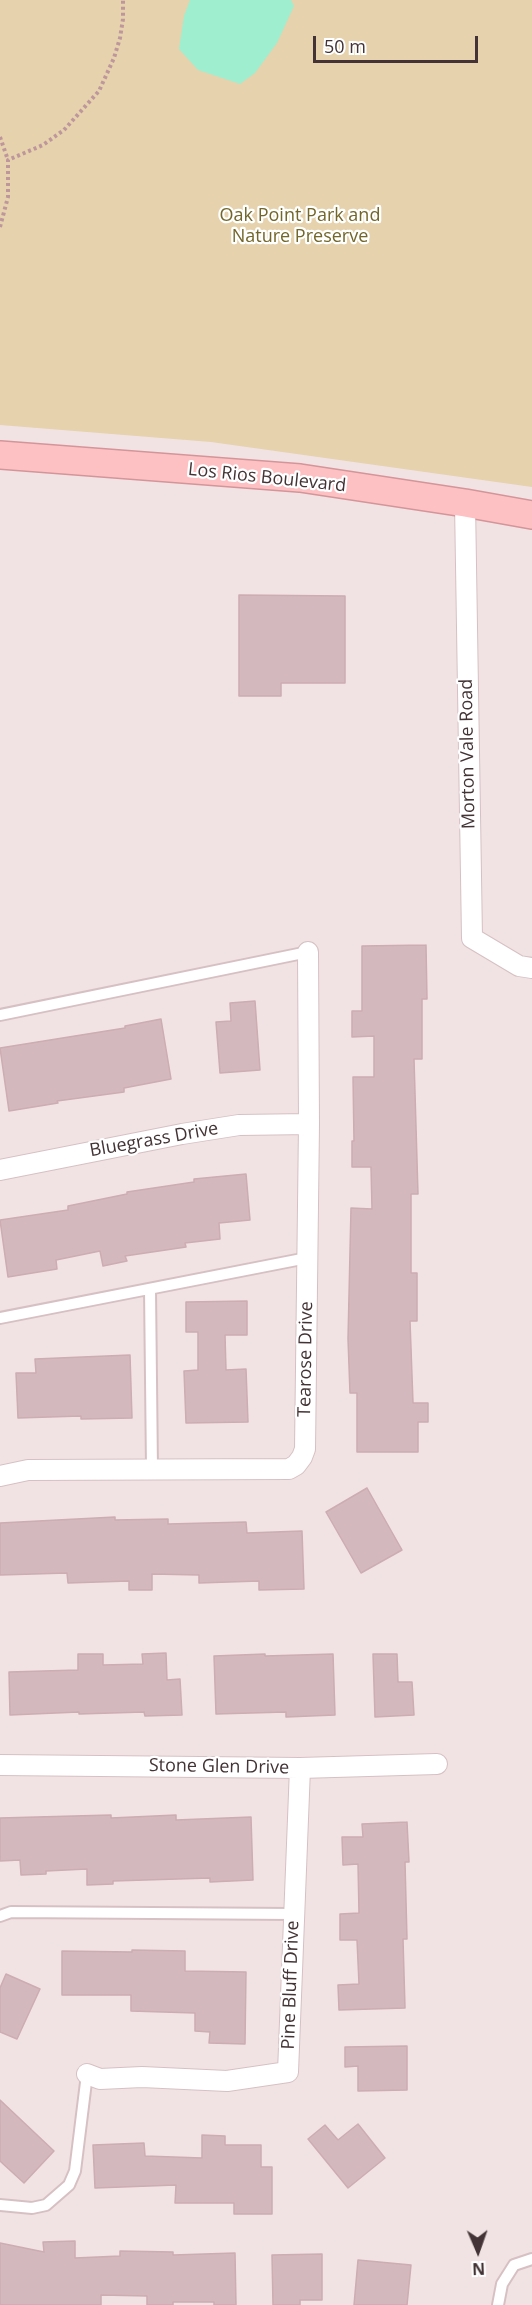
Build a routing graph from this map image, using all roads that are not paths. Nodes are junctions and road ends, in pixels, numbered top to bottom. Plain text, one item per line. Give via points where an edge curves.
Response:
1 (0, 454) edge
2 (465, 502) junction
3 (532, 515) edge
4 (308, 952) joint
5 (532, 968) edge
6 (0, 1015) edge
7 (309, 1124) junction
8 (0, 1170) edge
9 (307, 1258) junction
10 (150, 1289) junction
11 (0, 1318) edge
12 (152, 1470) junction
13 (0, 1476) edge
14 (437, 1764) dead end
15 (0, 1765) edge
16 (300, 1768) junction
17 (294, 1914) junction
18 (0, 1916) edge
19 (87, 2074) joint
20 (0, 2205) edge
21 (532, 2259) edge
22 (498, 2305) edge

1 - 2 street, Los Rios Boulevard via 300,478
2 - 3 street, Los Rios Boulevard
2 - 5 street, Morton Vale Road via 472,938 519,966
4 - 6 lane
4 - 7 street, Tearose Drive
7 - 8 street, Bluegrass Drive via 227,1127
7 - 9 street, Tearose Drive
9 - 10 lane
9 - 12 street, Tearose Drive via 302,1457 289,1469
10 - 11 lane
10 - 12 lane
12 - 13 street, Tearose Drive via 28,1470
14 - 16 street, Stone Glen Drive
15 - 16 street, Stone Glen Drive
16 - 17 street, Pine Bluff Drive
17 - 18 lane via 11,1912
17 - 19 street, Pine Bluff Drive via 288,2072 227,2081 99,2079
19 - 20 lane via 75,2171 69,2186 46,2205
21 - 22 lane via 514,2265 502,2284

